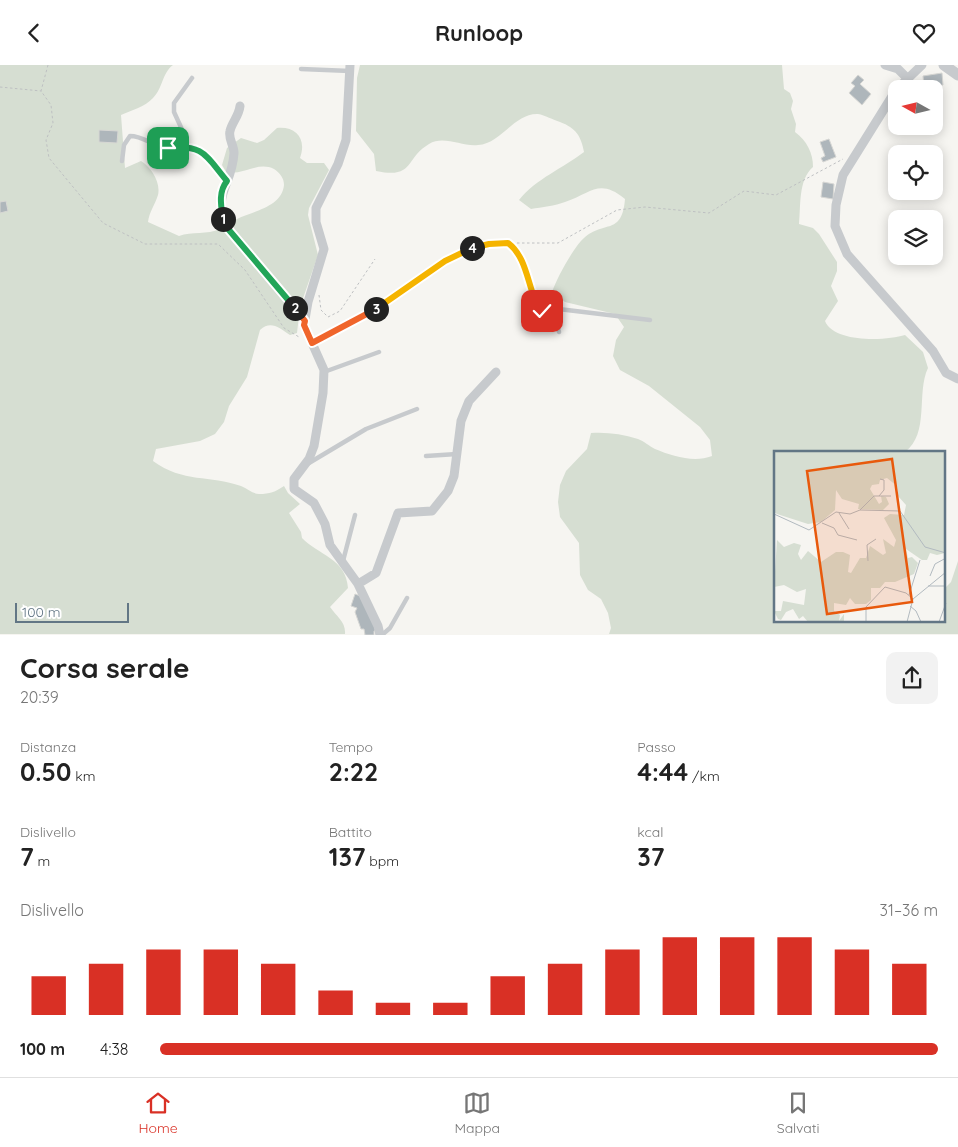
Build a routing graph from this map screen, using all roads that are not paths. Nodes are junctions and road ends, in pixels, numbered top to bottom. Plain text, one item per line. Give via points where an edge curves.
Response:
1 (885, 65) edge
2 (922, 65) edge
3 (944, 65) edge
4 (350, 68) edge
5 (301, 69) dead end
6 (958, 75) edge
7 (907, 77) junction
8 (192, 78) dead end
9 (904, 80) edge
10 (888, 104) edge
11 (240, 106) dead end
12 (181, 147) junction
13 (122, 161) dead end
14 (227, 181) junction
15 (508, 243) road end
16 (538, 304) junction
17 (650, 320) dead end
18 (305, 321) junction
19 (559, 332) dead end
20 (379, 352) dead end
21 (324, 372) junction
22 (496, 372) dead end
23 (958, 379) edge
24 (417, 409) dead end
25 (457, 454) junction
26 (426, 456) dead end
27 (305, 465) junction
28 (355, 515) dead end
29 (343, 563) junction
30 (358, 584) junction
31 (407, 598) dead end
32 (381, 635) edge

1 - 7 street via 898,69
2 - 7 street
3 - 6 street
4 - 5 lane
4 - 18 street via 346,140 316,208 316,222 324,249
7 - 9 street
8 - 12 lane via 174,103 174,112 185,136
10 - 23 street via 844,175 836,205 835,227 847,254 933,351 946,373
11 - 14 street via 238,117 230,129 229,138 234,151
12 - 13 lane via 168,148 140,136 130,136 124,145
12 - 14 lane via 193,147 203,153
14 - 18 street via 220,203 229,230
15 - 16 lane via 522,262
16 - 17 lane
16 - 19 lane via 542,311 555,318
18 - 21 street
20 - 21 lane
21 - 27 street via 314,446
22 - 25 street via 469,401 461,421
24 - 27 lane via 366,429
25 - 26 lane
25 - 30 street via 454,476 440,502 432,511 398,513 376,573
27 - 29 street via 294,479 294,489 314,503 326,524 330,545
28 - 29 lane
29 - 30 street
30 - 32 street
31 - 32 lane via 390,628

